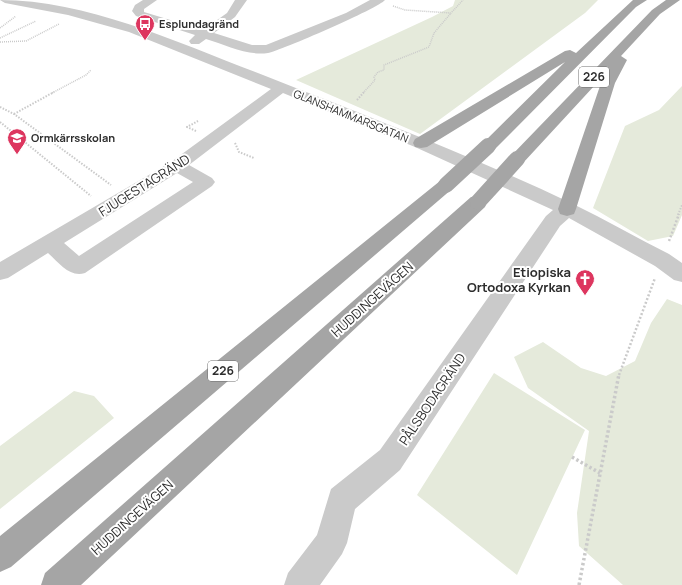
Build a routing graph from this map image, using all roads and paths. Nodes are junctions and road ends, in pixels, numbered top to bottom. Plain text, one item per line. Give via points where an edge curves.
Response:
1 (5, 0) edge
2 (151, 0) edge
3 (241, 0) edge
4 (379, 0) edge
5 (463, 0) edge
6 (641, 0) edge
7 (674, 0) edge
8 (451, 13) junction
9 (80, 14) junction
10 (12, 18) dead end
11 (39, 19) dead end
12 (0, 28) edge
13 (204, 35) junction
14 (633, 35) junction
15 (600, 36) junction
16 (0, 38) edge
17 (0, 42) edge
18 (184, 49) junction
19 (91, 70) dead end
20 (281, 88) junction
21 (0, 107) edge
22 (338, 110) junction
23 (14, 114) junction
24 (0, 122) edge
25 (223, 132) junction
26 (421, 143) junction
27 (254, 158) dead end
28 (177, 166) junction
29 (93, 197) dead end
30 (127, 197) junction
31 (682, 205) edge
32 (567, 209) junction
33 (50, 243) junction
34 (662, 260) junction
35 (0, 272) edge
36 (682, 274) edge
37 (572, 457) dead end
38 (600, 473) junction
39 (0, 556) edge
40 (57, 585) edge
41 (300, 585) edge
42 (579, 585) edge

1 - 9 street, GLANSHAMMARSGATAN
2 - 13 street via 139,7 140,14
3 - 13 street via 231,15
4 - 8 path via 405,10
4 - 13 street via 350,15 268,49 251,49
5 - 8 path
6 - 15 main road, 226 via 632,5
7 - 14 main road, HUDDINGEVÄGEN / 226 via 656,12
8 - 22 path via 434,33 429,47 384,65 384,70 378,72 363,96
9 - 17 path via 26,41
9 - 18 street, GLANSHAMMARSGATAN via 133,29
10 - 12 path
11 - 16 path
13 - 18 street
14 - 32 main road via 608,83
14 - 40 main road, HUDDINGEVÄGEN / 226, bridge via 478,202
15 - 26 main road
15 - 39 main road, 226, bridge via 446,185
18 - 20 street, GLANSHAMMARSGATAN
19 - 23 path
20 - 22 street, GLANSHAMMARSGATAN
20 - 25 street, FJUGESTAGRÄND
21 - 23 path
22 - 26 street, GLANSHAMMARSGATAN
23 - 30 path
24 - 29 path
25 - 27 path via 232,136 239,152
25 - 28 street, FJUGESTAGRÄND
26 - 32 street, GLANSHAMMARSGATAN
28 - 30 street, FJUGESTAGRÄND
28 - 33 street via 206,182 78,268
30 - 33 street, FJUGESTAGRÄND
31 - 34 path
32 - 34 street, GLANSHAMMARSGATAN
32 - 41 street, PÅLSBODAGRÄND via 553,221 390,460 342,500 331,543
33 - 35 street, FJUGESTAGRÄND
34 - 36 street, GLANSHAMMARSGATAN
34 - 38 path via 620,371
37 - 38 path
38 - 42 path

